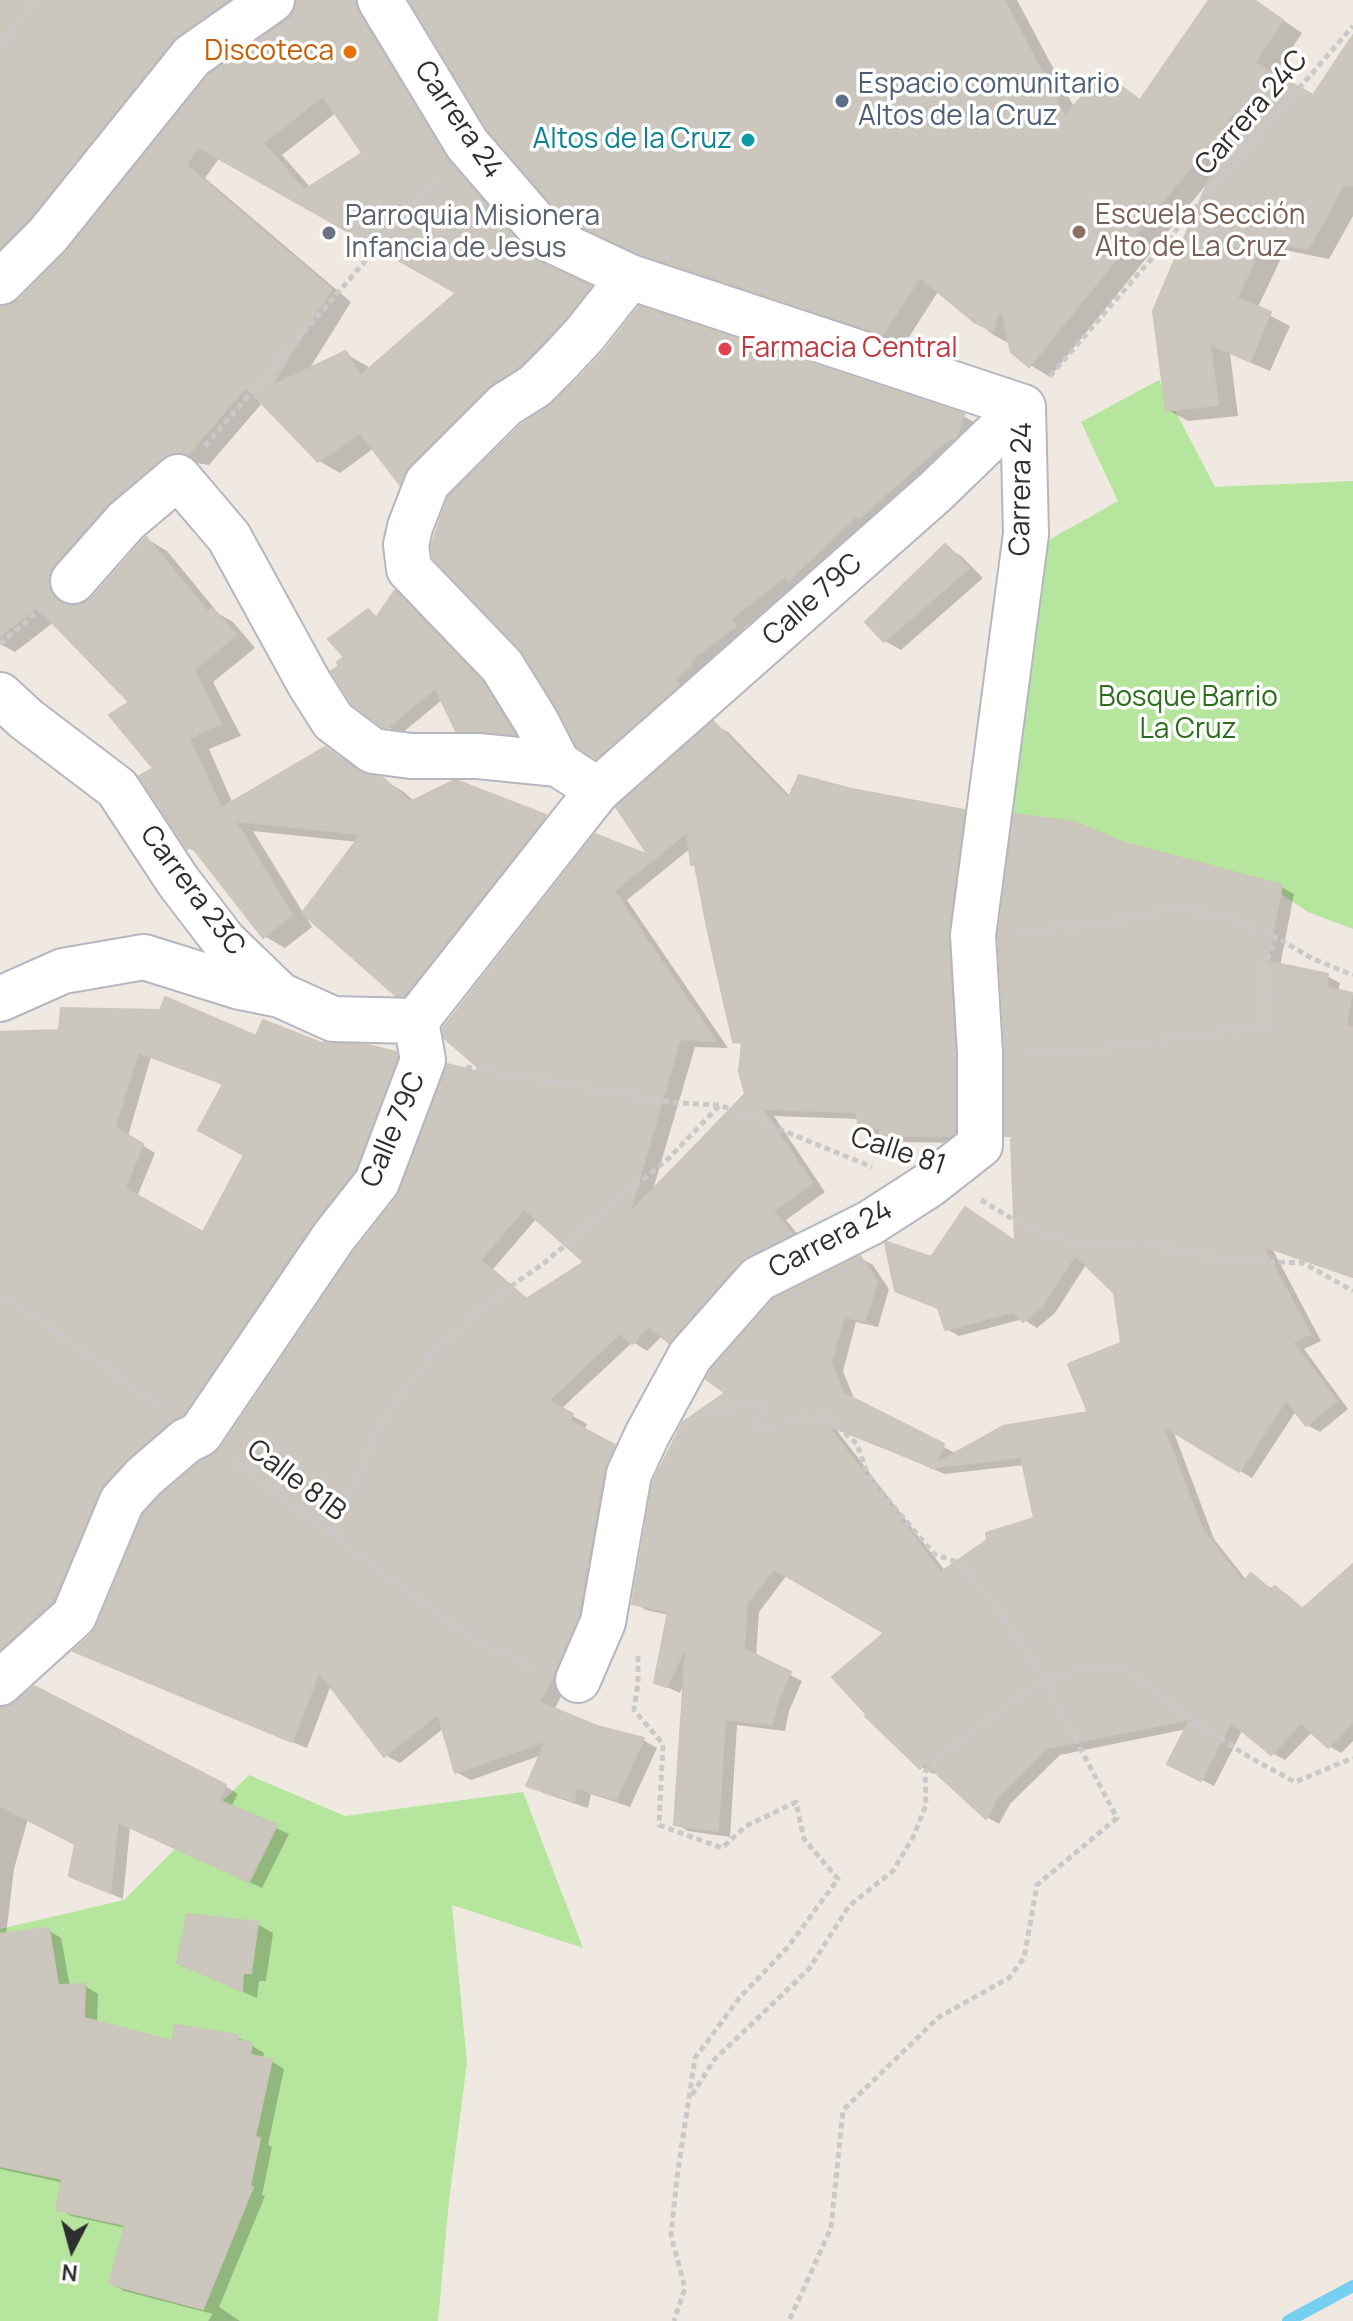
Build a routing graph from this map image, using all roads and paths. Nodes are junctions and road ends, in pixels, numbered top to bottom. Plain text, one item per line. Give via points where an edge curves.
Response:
1 (37, 0) edge
2 (272, 0) edge
3 (380, 0) edge
4 (1353, 26) edge
5 (0, 47) edge
6 (467, 144) junction
7 (630, 277) junction
8 (1, 282) edge
9 (1023, 407) junction
10 (178, 477) junction
11 (73, 581) joint
12 (0, 644) edge
13 (0, 695) edge
14 (558, 764) junction
15 (598, 790) junction
16 (973, 935) junction
17 (1276, 937) junction
18 (1353, 975) edge
19 (280, 995) junction
20 (0, 999) edge
21 (419, 1041) junction
22 (980, 1053) junction
23 (720, 1105) junction
24 (929, 1185) junction
25 (1353, 1291) edge
26 (0, 1293) edge
27 (200, 1434) junction
28 (647, 1435) junction
29 (333, 1533) junction
30 (638, 1654) dead end
31 (578, 1680) joint
32 (0, 1683) edge
33 (1046, 1683) junction
34 (1353, 1758) edge
35 (689, 2099) junction
36 (674, 2321) edge
37 (789, 2321) edge

1 - 5 path
2 - 8 street via 192,56 48,235
3 - 6 street, Carrera 24
4 - 9 path, Carrera 24C
6 - 7 street, Carrera 24 via 549,239
6 - 10 path
7 - 9 street, Carrera 24
7 - 14 street via 560,361 505,405 427,483 406,545 409,569 502,666
9 - 15 street, Calle 79C via 935,492
9 - 16 street, Carrera 24 via 1026,534
10 - 11 street via 126,521
10 - 14 street via 229,537 333,721 363,744 373,751 411,756
11 - 12 path
13 - 19 street, Carrera 23C via 117,788 224,941
14 - 15 street
15 - 21 street, Calle 79C
16 - 17 path via 1081,927 1180,908 1230,918
16 - 22 street, Carrera 24
17 - 18 path
17 - 22 path via 1265,966 1265,1028 1094,1049
19 - 20 street via 144,957 63,971
19 - 21 street, Carrera 23C via 333,1019
21 - 23 path, Calle 81 via 676,1103
21 - 27 street, Calle 79C via 377,1182
22 - 24 street, Carrera 24 via 980,1145
23 - 24 path, Calle 81 via 861,1164
23 - 29 path via 669,1158 544,1263 476,1311 428,1358 379,1426
24 - 25 path, Calle 81 via 973,1195 1028,1228 1073,1243 1147,1244 1227,1260 1303,1263
24 - 28 street, Carrera 24 via 870,1223 758,1279 690,1356
26 - 27 path, Calle 81B
27 - 29 path, Calle 81B
27 - 32 street via 122,1501 74,1616
28 - 31 street, Carrera 24 via 629,1474 603,1622
28 - 33 path via 689,1412 761,1402 755,1428 772,1430 797,1417 826,1416 857,1444 868,1476 934,1554 957,1562 997,1608
29 - 31 path, Calle 81B via 459,1629 543,1675
30 - 35 path via 634,1710 663,1744 659,1825 722,1848 746,1826 796,1802 804,1839 838,1879 695,2058
33 - 34 path via 1074,1670 1111,1666 1151,1685 1241,1752 1295,1782
33 - 35 path via 1011,1703 925,1772 926,1805 893,1871 849,1906 809,1969 714,2060
33 - 37 path via 1117,1818 1037,1885 1024,1958 1009,1978 939,2017 843,2110 831,2228
35 - 36 path via 671,2235 685,2288

